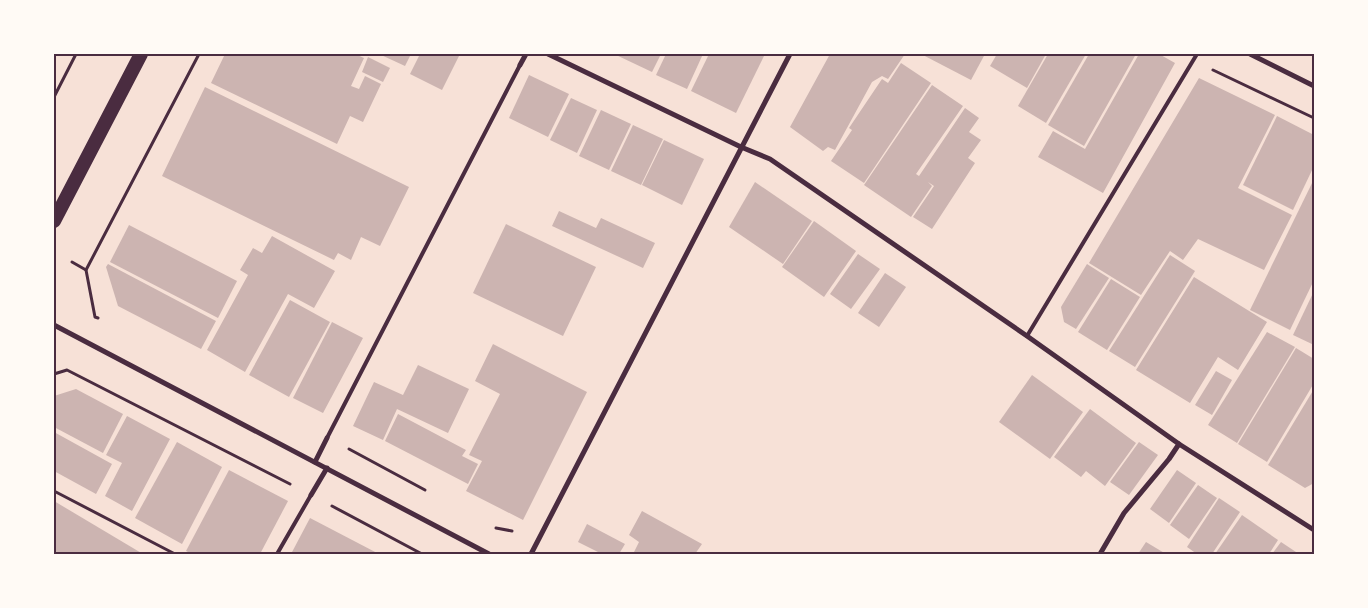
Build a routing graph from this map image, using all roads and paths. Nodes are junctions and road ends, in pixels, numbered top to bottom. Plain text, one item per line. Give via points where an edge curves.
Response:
1 (76, 54) edge
2 (141, 54) edge
3 (198, 54) edge
4 (526, 54) edge
5 (548, 54) edge
6 (790, 54) edge
7 (1197, 54) edge
8 (1250, 54) edge
9 (1193, 60) junction
10 (520, 65) joint
11 (1314, 86) edge
12 (54, 97) edge
13 (1314, 118) edge
14 (741, 146) junction
15 (54, 220) edge
16 (72, 262) dead end
17 (86, 270) junction
18 (104, 321) dead end
19 (54, 324) edge
20 (1027, 336) junction
21 (54, 374) edge
22 (327, 438) joint
23 (1178, 444) junction
24 (348, 448) dead end
25 (314, 462) junction
26 (327, 468) junction
27 (292, 485) dead end
28 (54, 491) edge
29 (426, 491) dead end
30 (311, 495) joint
31 (327, 504) dead end
32 (487, 524) dead end
33 (1314, 530) edge
34 (512, 531) dead end
35 (175, 554) edge
36 (277, 554) edge
37 (422, 554) edge
38 (490, 554) edge
39 (531, 554) edge
40 (1100, 554) edge

1 - 12 path
2 - 15 highway
3 - 17 path
4 - 10 street
5 - 14 street
6 - 14 street
7 - 9 lane
8 - 11 street
9 - 13 path
9 - 20 lane
10 - 22 lane
14 - 20 street via 770,159
14 - 39 street
16 - 17 path
17 - 18 path via 95,317
19 - 25 street
20 - 23 street
21 - 27 path via 67,370
22 - 25 street
23 - 33 street
23 - 40 street via 1124,513
24 - 29 path
25 - 26 street
26 - 30 street
26 - 38 street
28 - 35 path
30 - 36 lane
31 - 37 path
32 - 34 path

